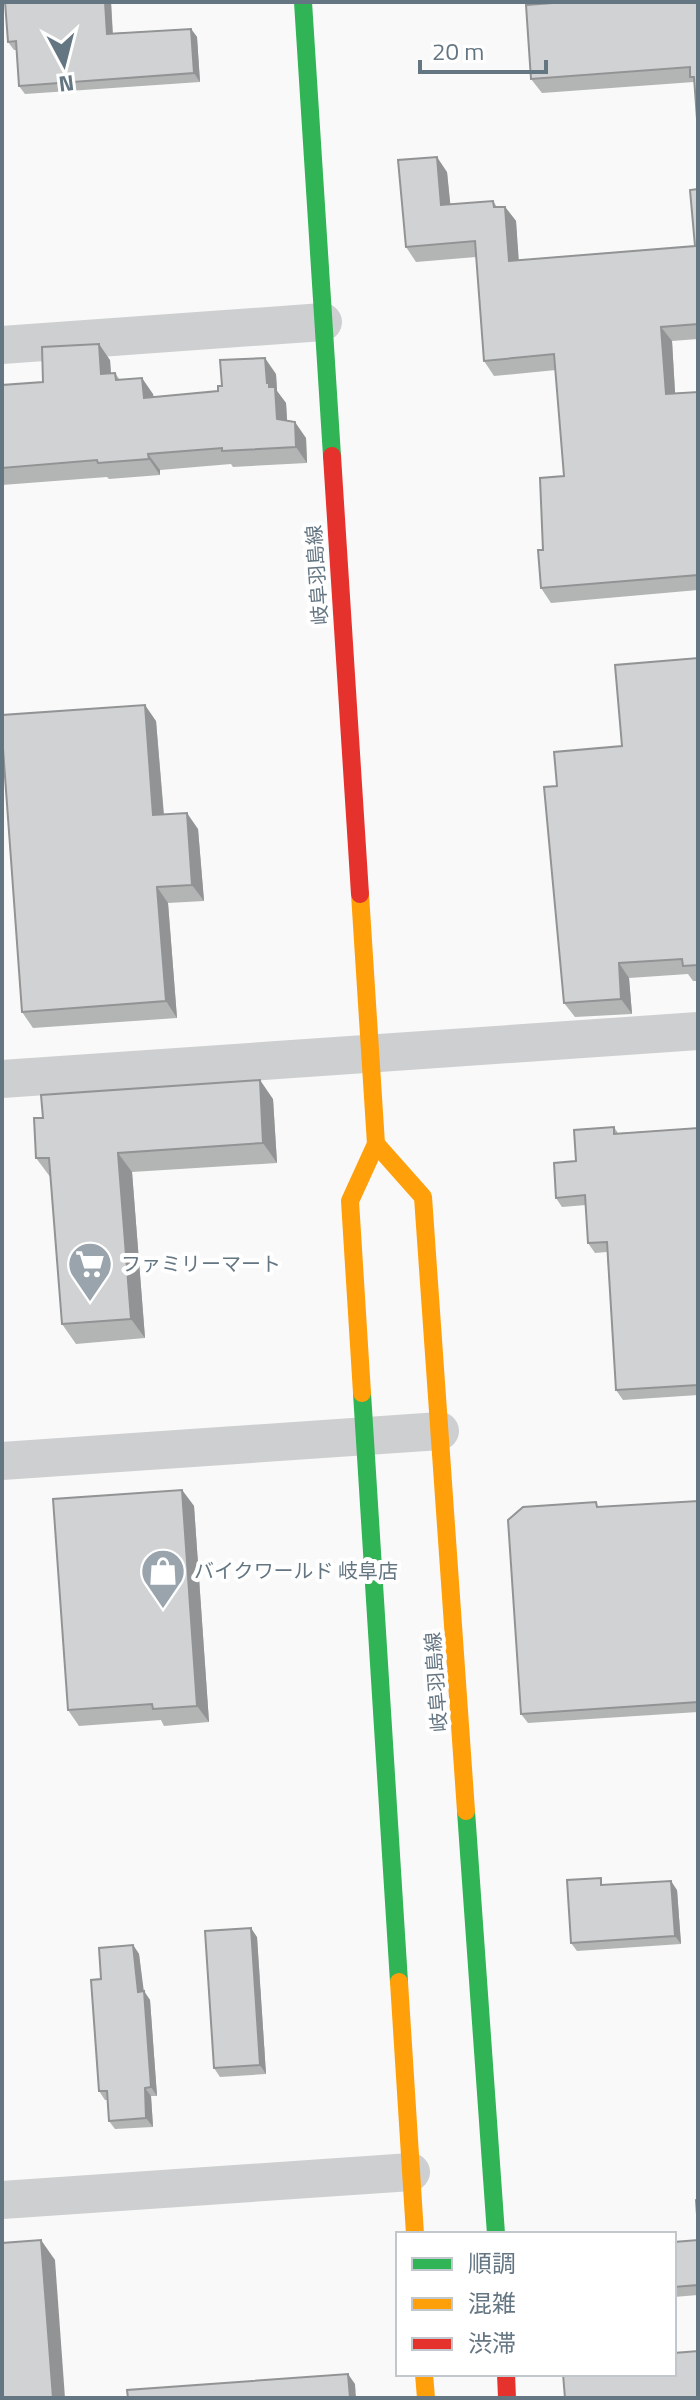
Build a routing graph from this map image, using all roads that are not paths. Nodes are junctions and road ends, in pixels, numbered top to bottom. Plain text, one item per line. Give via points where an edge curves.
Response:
1 (303, 2) edge
2 (323, 322) junction
3 (2, 345) edge
4 (698, 1031) edge
5 (370, 1052) junction
6 (2, 1079) edge
7 (376, 1144) junction
8 (440, 1431) junction
9 (365, 1436) junction
10 (2, 1461) edge
11 (411, 2172) junction
12 (2, 2200) edge
13 (415, 2232) edge
14 (496, 2232) edge
15 (424, 2376) edge
16 (506, 2376) edge
17 (426, 2398) edge
18 (507, 2398) edge

1 - 2 main road, 岐阜羽島線
2 - 3 street
2 - 5 main road, 岐阜羽島線
4 - 5 street
5 - 6 street
5 - 7 main road, 岐阜羽島線
7 - 8 main road, 岐阜羽島線 via 423,1197
7 - 9 main road, 岐阜羽島線 via 350,1201
8 - 9 street
8 - 14 main road, 岐阜羽島線
9 - 10 street
9 - 11 main road, 岐阜羽島線
11 - 12 street
11 - 13 main road, 岐阜羽島線
15 - 17 main road
16 - 18 main road

